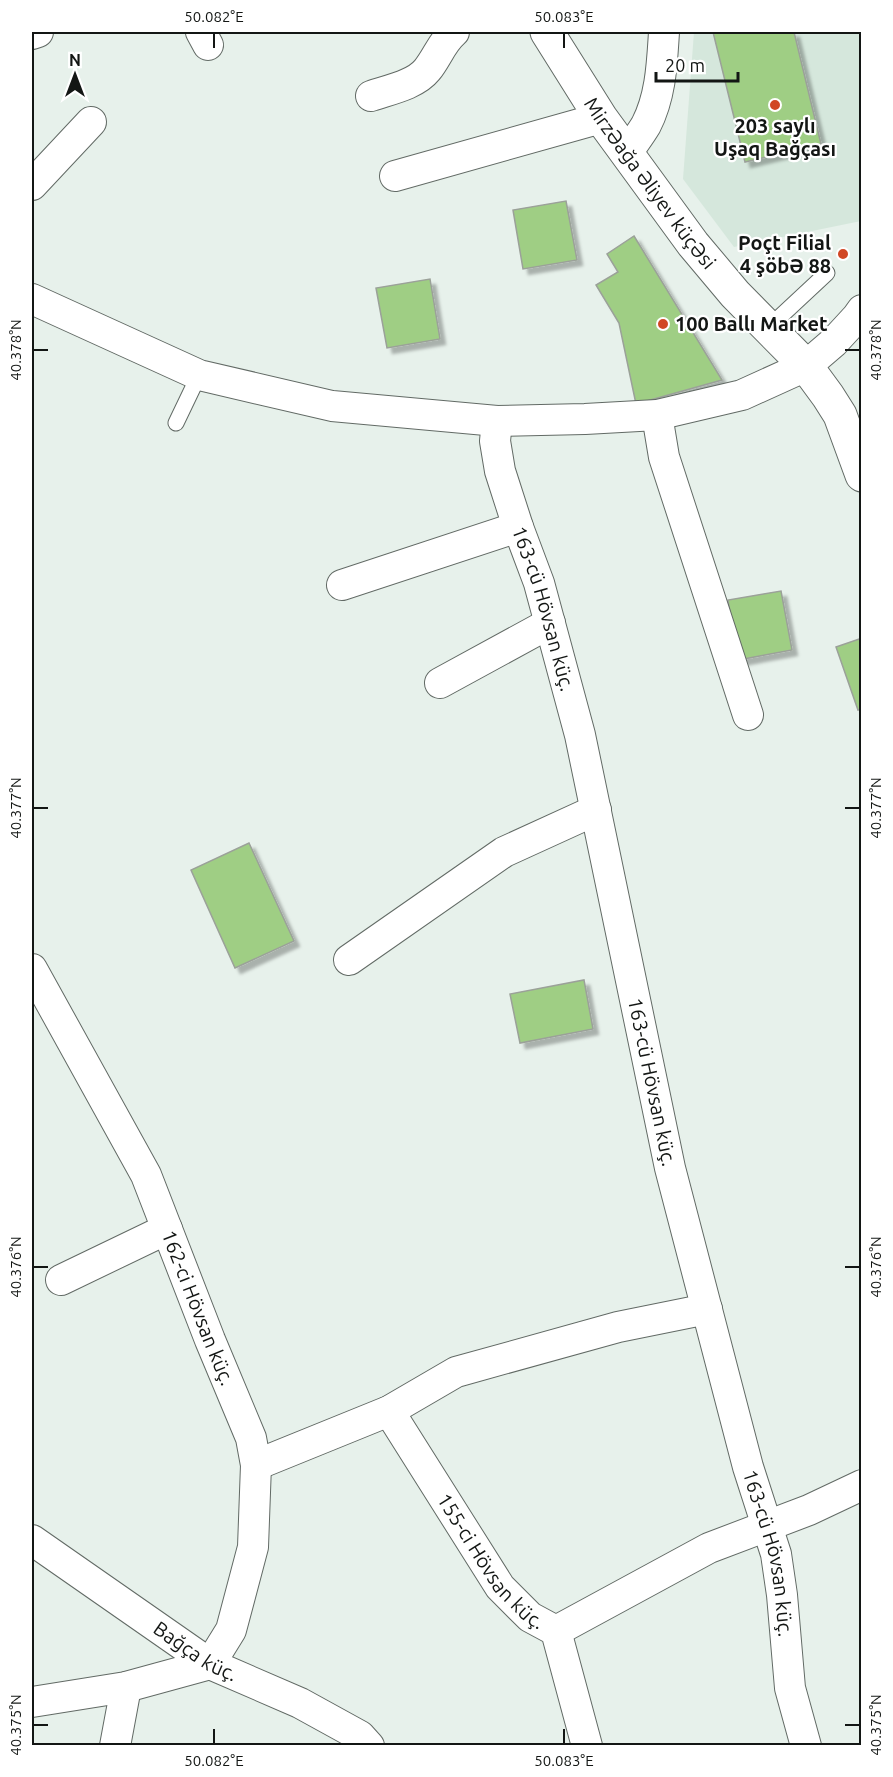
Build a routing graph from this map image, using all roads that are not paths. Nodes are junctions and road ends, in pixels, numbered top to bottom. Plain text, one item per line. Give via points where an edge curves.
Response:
1 (38, 32) edge
2 (454, 32) edge
3 (547, 32) edge
4 (664, 32) edge
5 (32, 34) edge
6 (371, 96) dead end
7 (601, 118) junction
8 (91, 122) dead end
9 (627, 153) junction
10 (395, 176) dead end
11 (32, 185) edge
12 (827, 273) dead end
13 (32, 299) edge
14 (861, 310) edge
15 (768, 328) junction
16 (806, 366) junction
17 (199, 375) junction
18 (657, 415) junction
19 (497, 421) junction
20 (176, 423) dead end
21 (855, 437) edge
22 (861, 475) edge
23 (518, 526) junction
24 (342, 585) dead end
25 (550, 623) junction
26 (440, 683) dead end
27 (748, 716) dead end
28 (596, 810) junction
29 (349, 960) dead end
30 (32, 969) edge
31 (167, 1229) junction
32 (61, 1280) dead end
33 (707, 1309) junction
34 (389, 1411) junction
35 (256, 1465) junction
36 (861, 1485) edge
37 (768, 1525) junction
38 (32, 1540) edge
39 (556, 1630) junction
40 (210, 1664) junction
41 (126, 1687) junction
42 (32, 1702) edge
43 (115, 1746) edge
44 (369, 1746) edge
45 (587, 1746) edge
46 (806, 1746) edge

1 - 5 street
2 - 6 street via 416,80
3 - 7 street, Mirzəağa Əliyev küçəsi
4 - 9 street via 656,98 646,124
7 - 9 street, Mirzəağa Əliyev küçəsi
7 - 10 street
8 - 11 street
9 - 15 street, Mirzəağa Əliyev küçəsi via 693,244
12 - 15 lane
13 - 17 street
14 - 16 street via 834,342
15 - 16 street, Mirzəağa Əliyev küçəsi
16 - 18 street via 742,395
16 - 21 street, Mirzəağa Əliyev küçəsi
17 - 19 street via 332,406
17 - 20 lane
18 - 19 street
18 - 27 street via 664,457
19 - 23 street, 163-cü Hövsan küç. via 495,441 500,471
21 - 22 street, Mirzəağa Əliyev küçəsi
23 - 24 street
23 - 25 street, 163-cü Hövsan küç.
25 - 26 street
25 - 28 street, 163-cü Hövsan küç.
28 - 29 street via 504,852
28 - 33 street, 163-cü Hövsan küç. via 670,1168
30 - 31 street, 162-ci Hövsan küç. via 146,1175
31 - 32 street
31 - 35 street, 162-ci Hövsan küç. via 251,1438
33 - 34 street via 618,1327 456,1372
33 - 37 street, 163-cü Hövsan küç. via 748,1467
34 - 35 street
34 - 39 street, 155-ci Hövsan küç. via 500,1587 530,1617
35 - 40 street, 162-ci Hövsan küç. via 253,1547 231,1630
36 - 37 street
37 - 39 street via 710,1548
37 - 46 street, 163-cü Hövsan küç. via 782,1595 790,1688
38 - 40 street, Bağça küç.
39 - 45 street, 155-ci Hövsan küç.
40 - 41 street
40 - 44 street, Bağça küç. via 300,1702 360,1736
41 - 42 street
41 - 43 street

